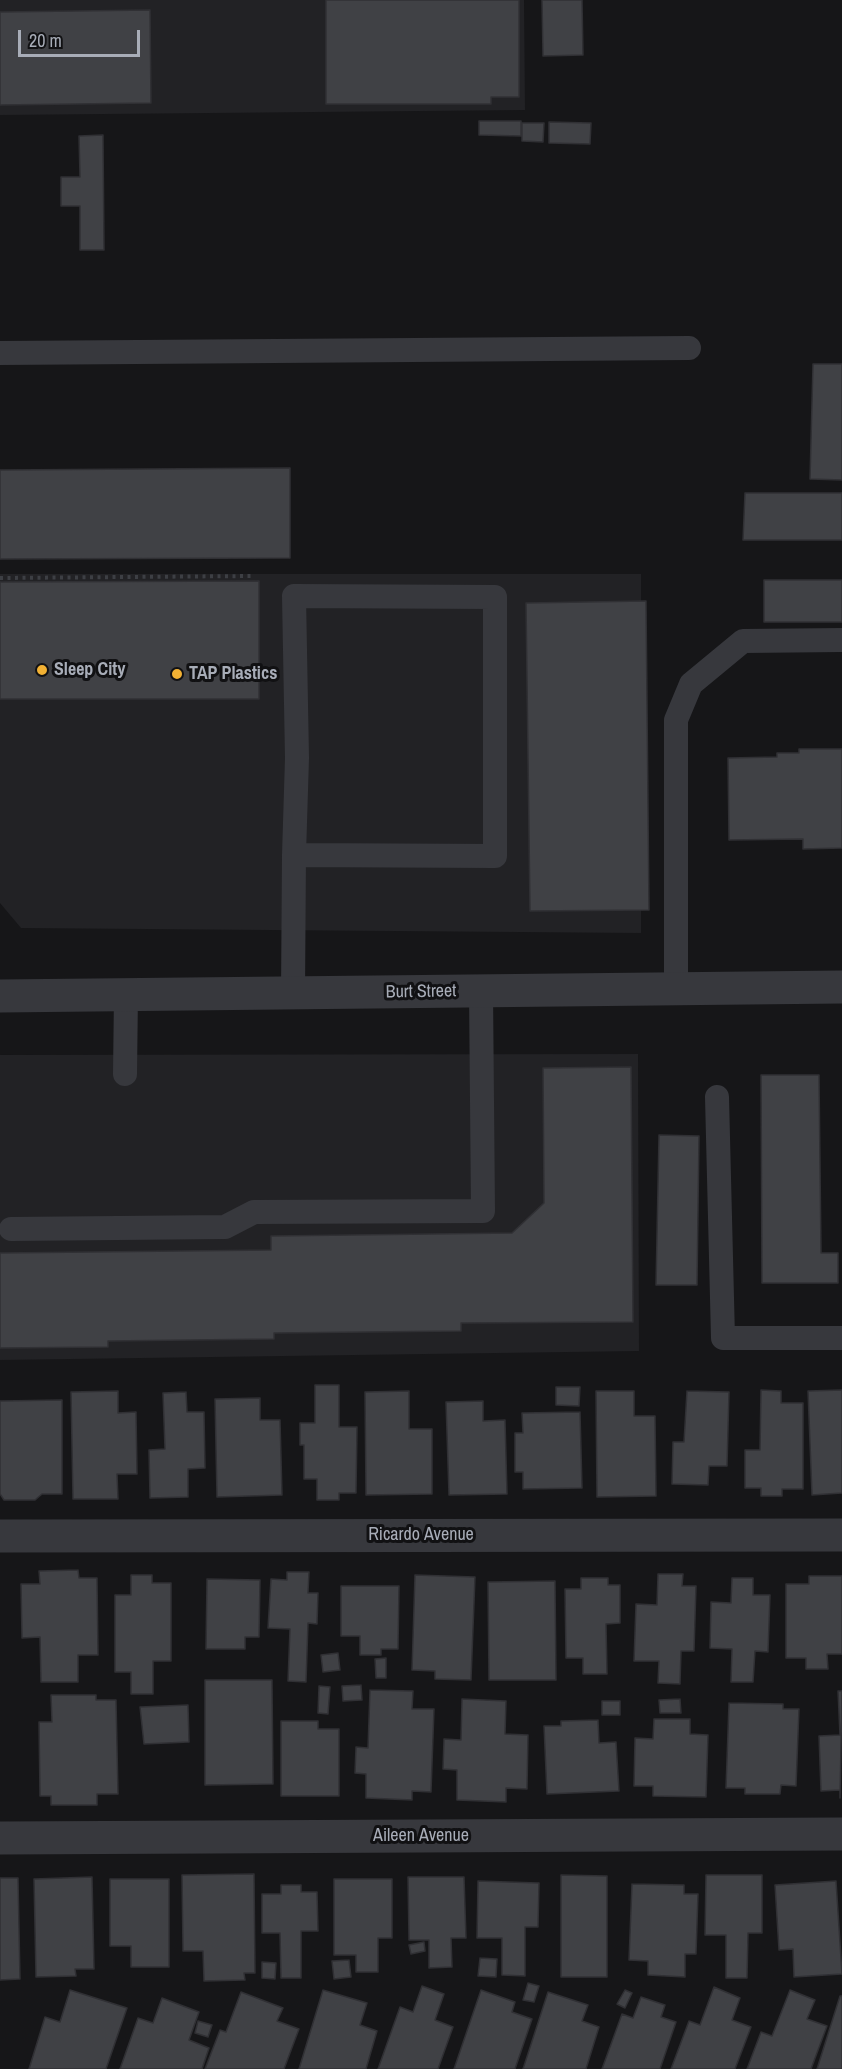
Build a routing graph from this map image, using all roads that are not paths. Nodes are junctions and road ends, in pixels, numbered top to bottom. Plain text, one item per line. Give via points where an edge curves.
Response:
1 (689, 348) dead end
2 (0, 353) edge
3 (842, 640) edge
4 (294, 855) junction
5 (842, 987) edge
6 (676, 990) junction
7 (481, 991) junction
8 (293, 993) junction
9 (126, 994) junction
10 (0, 996) edge
11 (125, 1074) dead end
12 (717, 1097) dead end
13 (11, 1229) dead end
14 (842, 1338) edge
15 (842, 1535) edge
16 (0, 1536) edge
17 (842, 1834) edge
18 (0, 1838) edge

1 - 2 lane
3 - 6 lane via 743,641 691,684 676,720
4 - 4 lane via 294,596 495,597 495,856
4 - 8 lane
5 - 6 street, Burt Street
6 - 7 street, Burt Street
7 - 8 street, Burt Street
7 - 13 lane via 483,1211 254,1212 225,1227
8 - 9 street, Burt Street
9 - 10 street, Burt Street
9 - 11 lane
12 - 14 lane via 723,1338
15 - 16 street, Ricardo Avenue
17 - 18 street, Aileen Avenue

